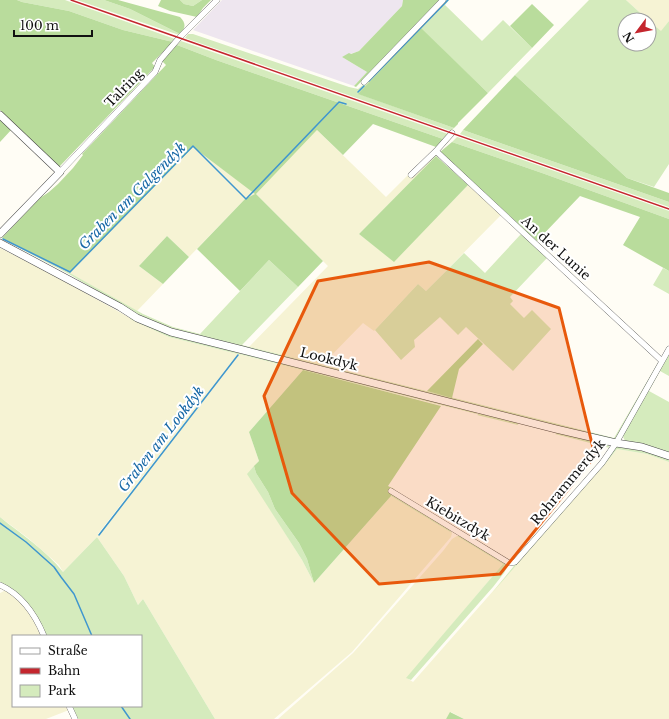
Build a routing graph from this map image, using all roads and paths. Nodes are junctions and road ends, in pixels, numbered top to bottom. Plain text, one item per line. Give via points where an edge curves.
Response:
1 (217, 0) edge
2 (443, 0) edge
3 (364, 82) dead end
4 (0, 115) edge
5 (452, 133) dead end
6 (436, 151) junction
7 (60, 172) junction
8 (411, 175) dead end
9 (0, 234) edge
10 (0, 243) edge
11 (669, 349) edge
12 (662, 361) junction
13 (616, 443) junction
14 (669, 456) edge
15 (391, 491) dead end
16 (514, 562) joint
17 (0, 585) edge
18 (43, 635) edge
19 (69, 707) edge
20 (75, 719) edge

1 - 7 street, Talring via 160,60 155,72
2 - 3 street
4 - 7 street
5 - 6 street
6 - 8 street
6 - 12 street, An der Lunie
7 - 9 street, Talring
10 - 13 street, Lookdyk via 136,318 171,332
11 - 12 street, Rohrammerdyk
12 - 13 street, Rohrammerdyk
13 - 14 street, Lookdyk via 642,447
13 - 16 street, Rohrammerdyk via 602,463
15 - 16 street, Kiebitzdyk via 509,563
17 - 18 street via 14,592 26,604
19 - 20 street

